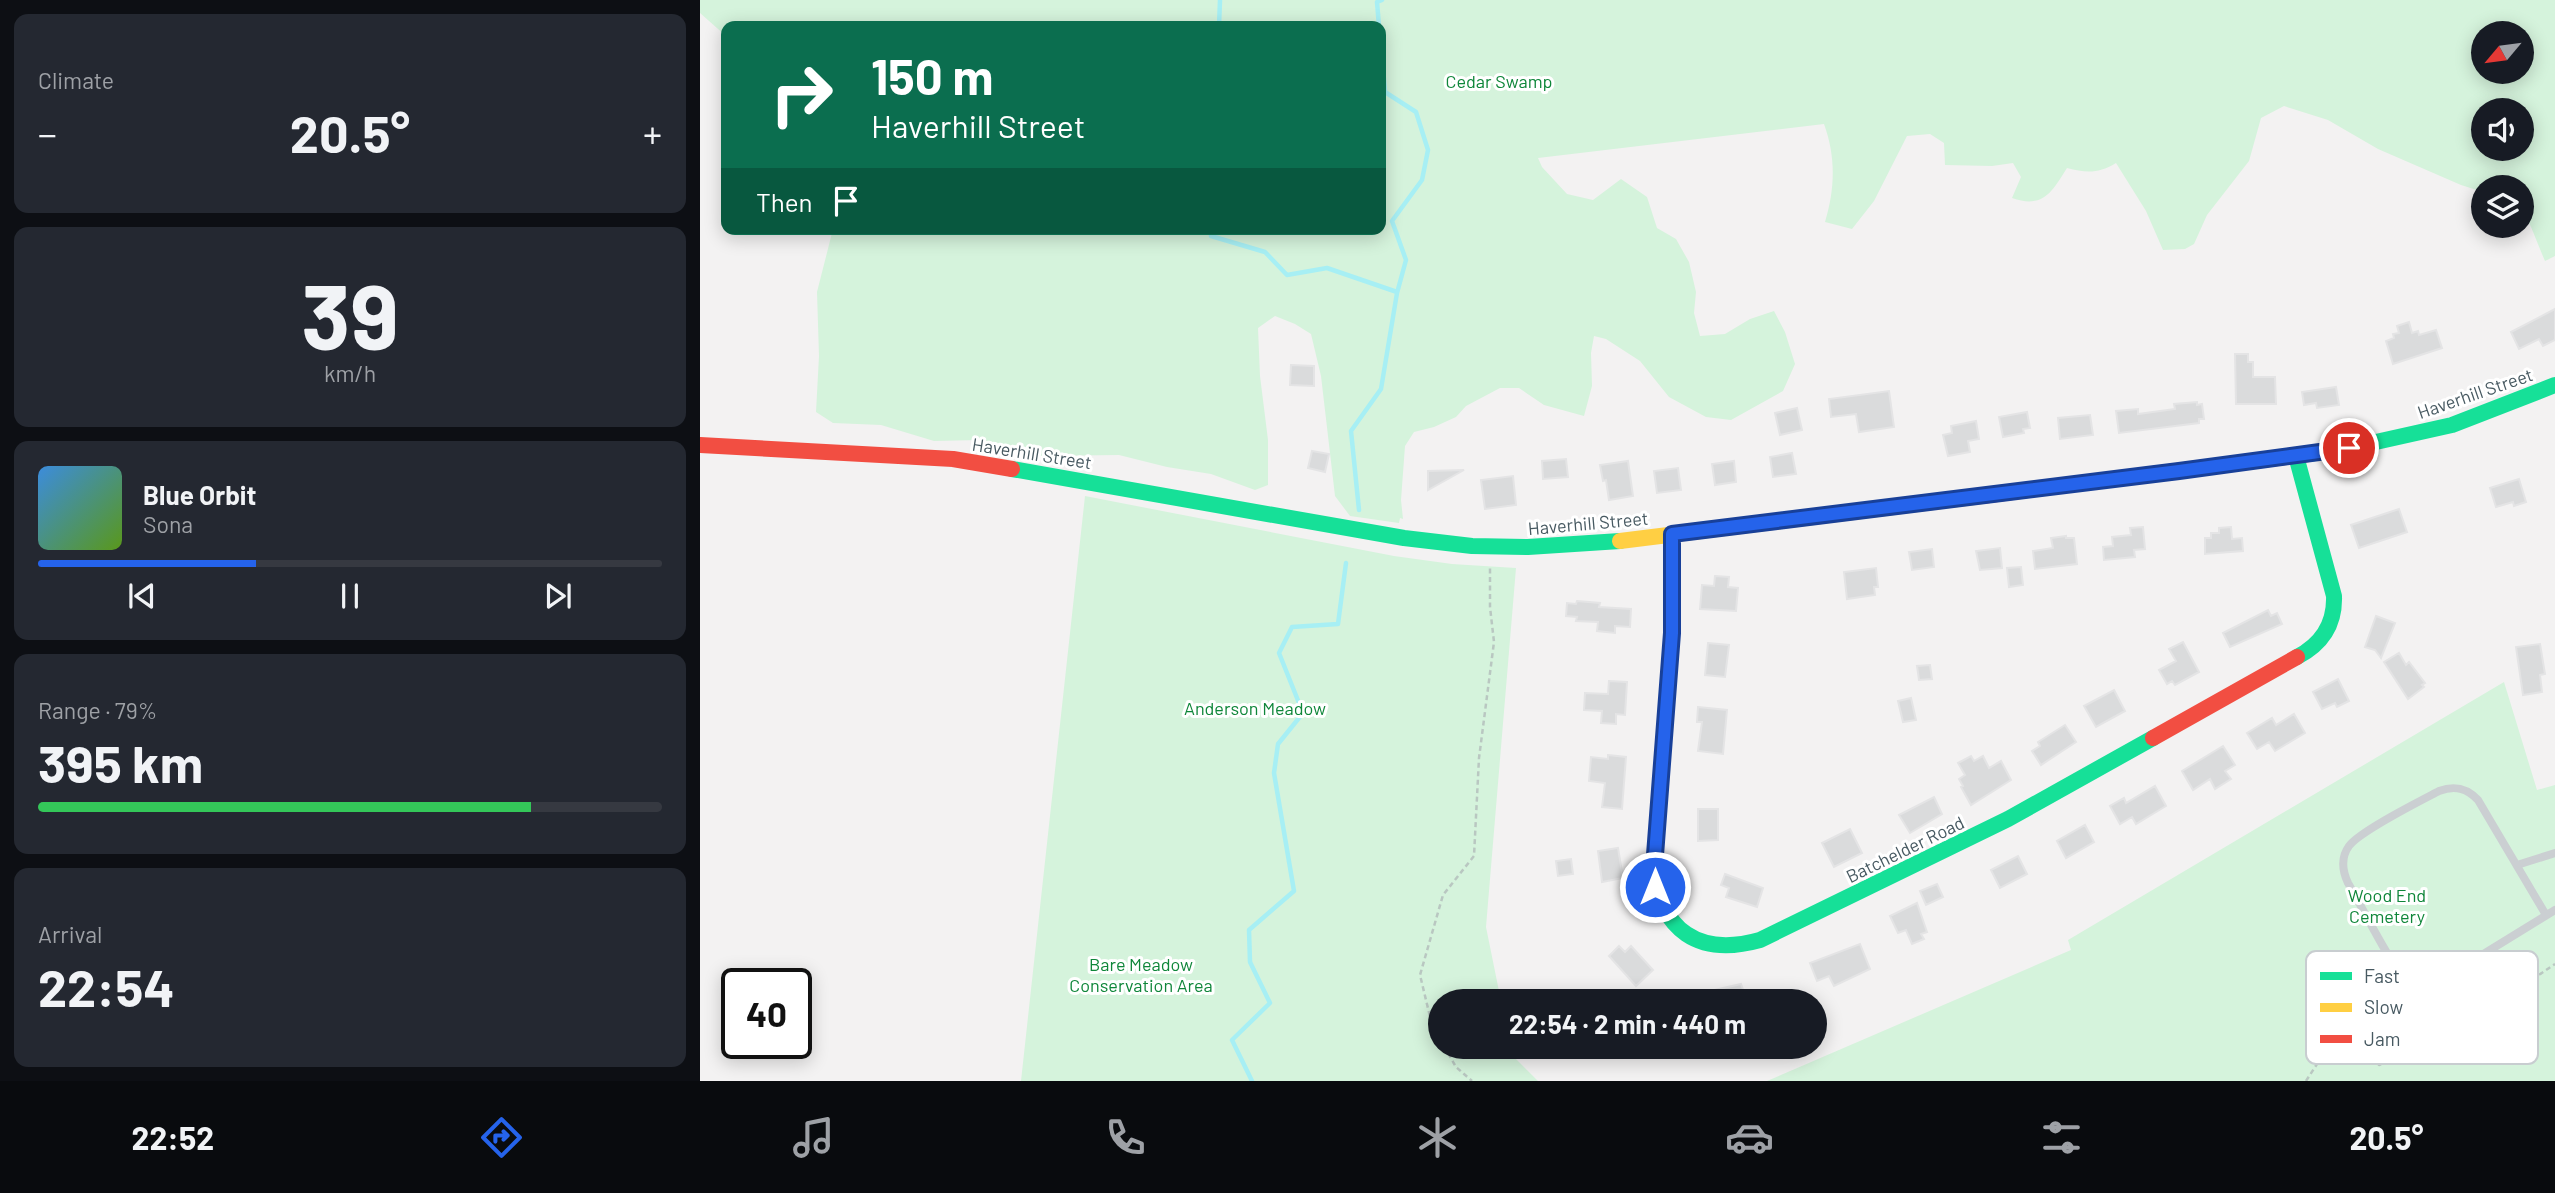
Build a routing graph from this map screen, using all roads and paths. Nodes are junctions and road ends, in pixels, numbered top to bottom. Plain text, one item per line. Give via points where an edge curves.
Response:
1 (2555, 385) edge
2 (700, 445) edge
3 (2296, 456) junction
4 (1672, 534) junction
5 (1491, 547) junction
6 (2555, 853) edge
7 (2517, 865) junction
8 (2555, 911) edge
9 (2546, 915) junction
10 (2387, 951) edge
11 (2488, 951) edge
12 (2555, 964) edge
13 (2538, 976) edge
14 (1428, 1008) edge
15 (1451, 1059) edge
16 (2317, 1064) edge
17 (1472, 1081) edge
18 (2306, 1081) edge

1 - 3 main road, Haverhill Street via 2452,425
2 - 5 main road, Haverhill Street via 953,459 1404,538
3 - 4 main road, Haverhill Street
3 - 4 main road, Batchelder Road via 2334,596 2330,625 2312,649 1974,837 1760,940 1732,947 1712,946 1686,935 1665,914 1655,887 1672,633
4 - 5 main road, Haverhill Street via 1624,541
5 - 14 path via 1494,642 1479,758 1474,856 1443,895 1420,975
6 - 7 lane
7 - 9 lane
7 - 10 lane via 2478,800 2467,790 2453,787 2356,839 2346,851 2343,867
8 - 9 lane
9 - 11 lane
12 - 13 path
15 - 17 path
16 - 18 path

